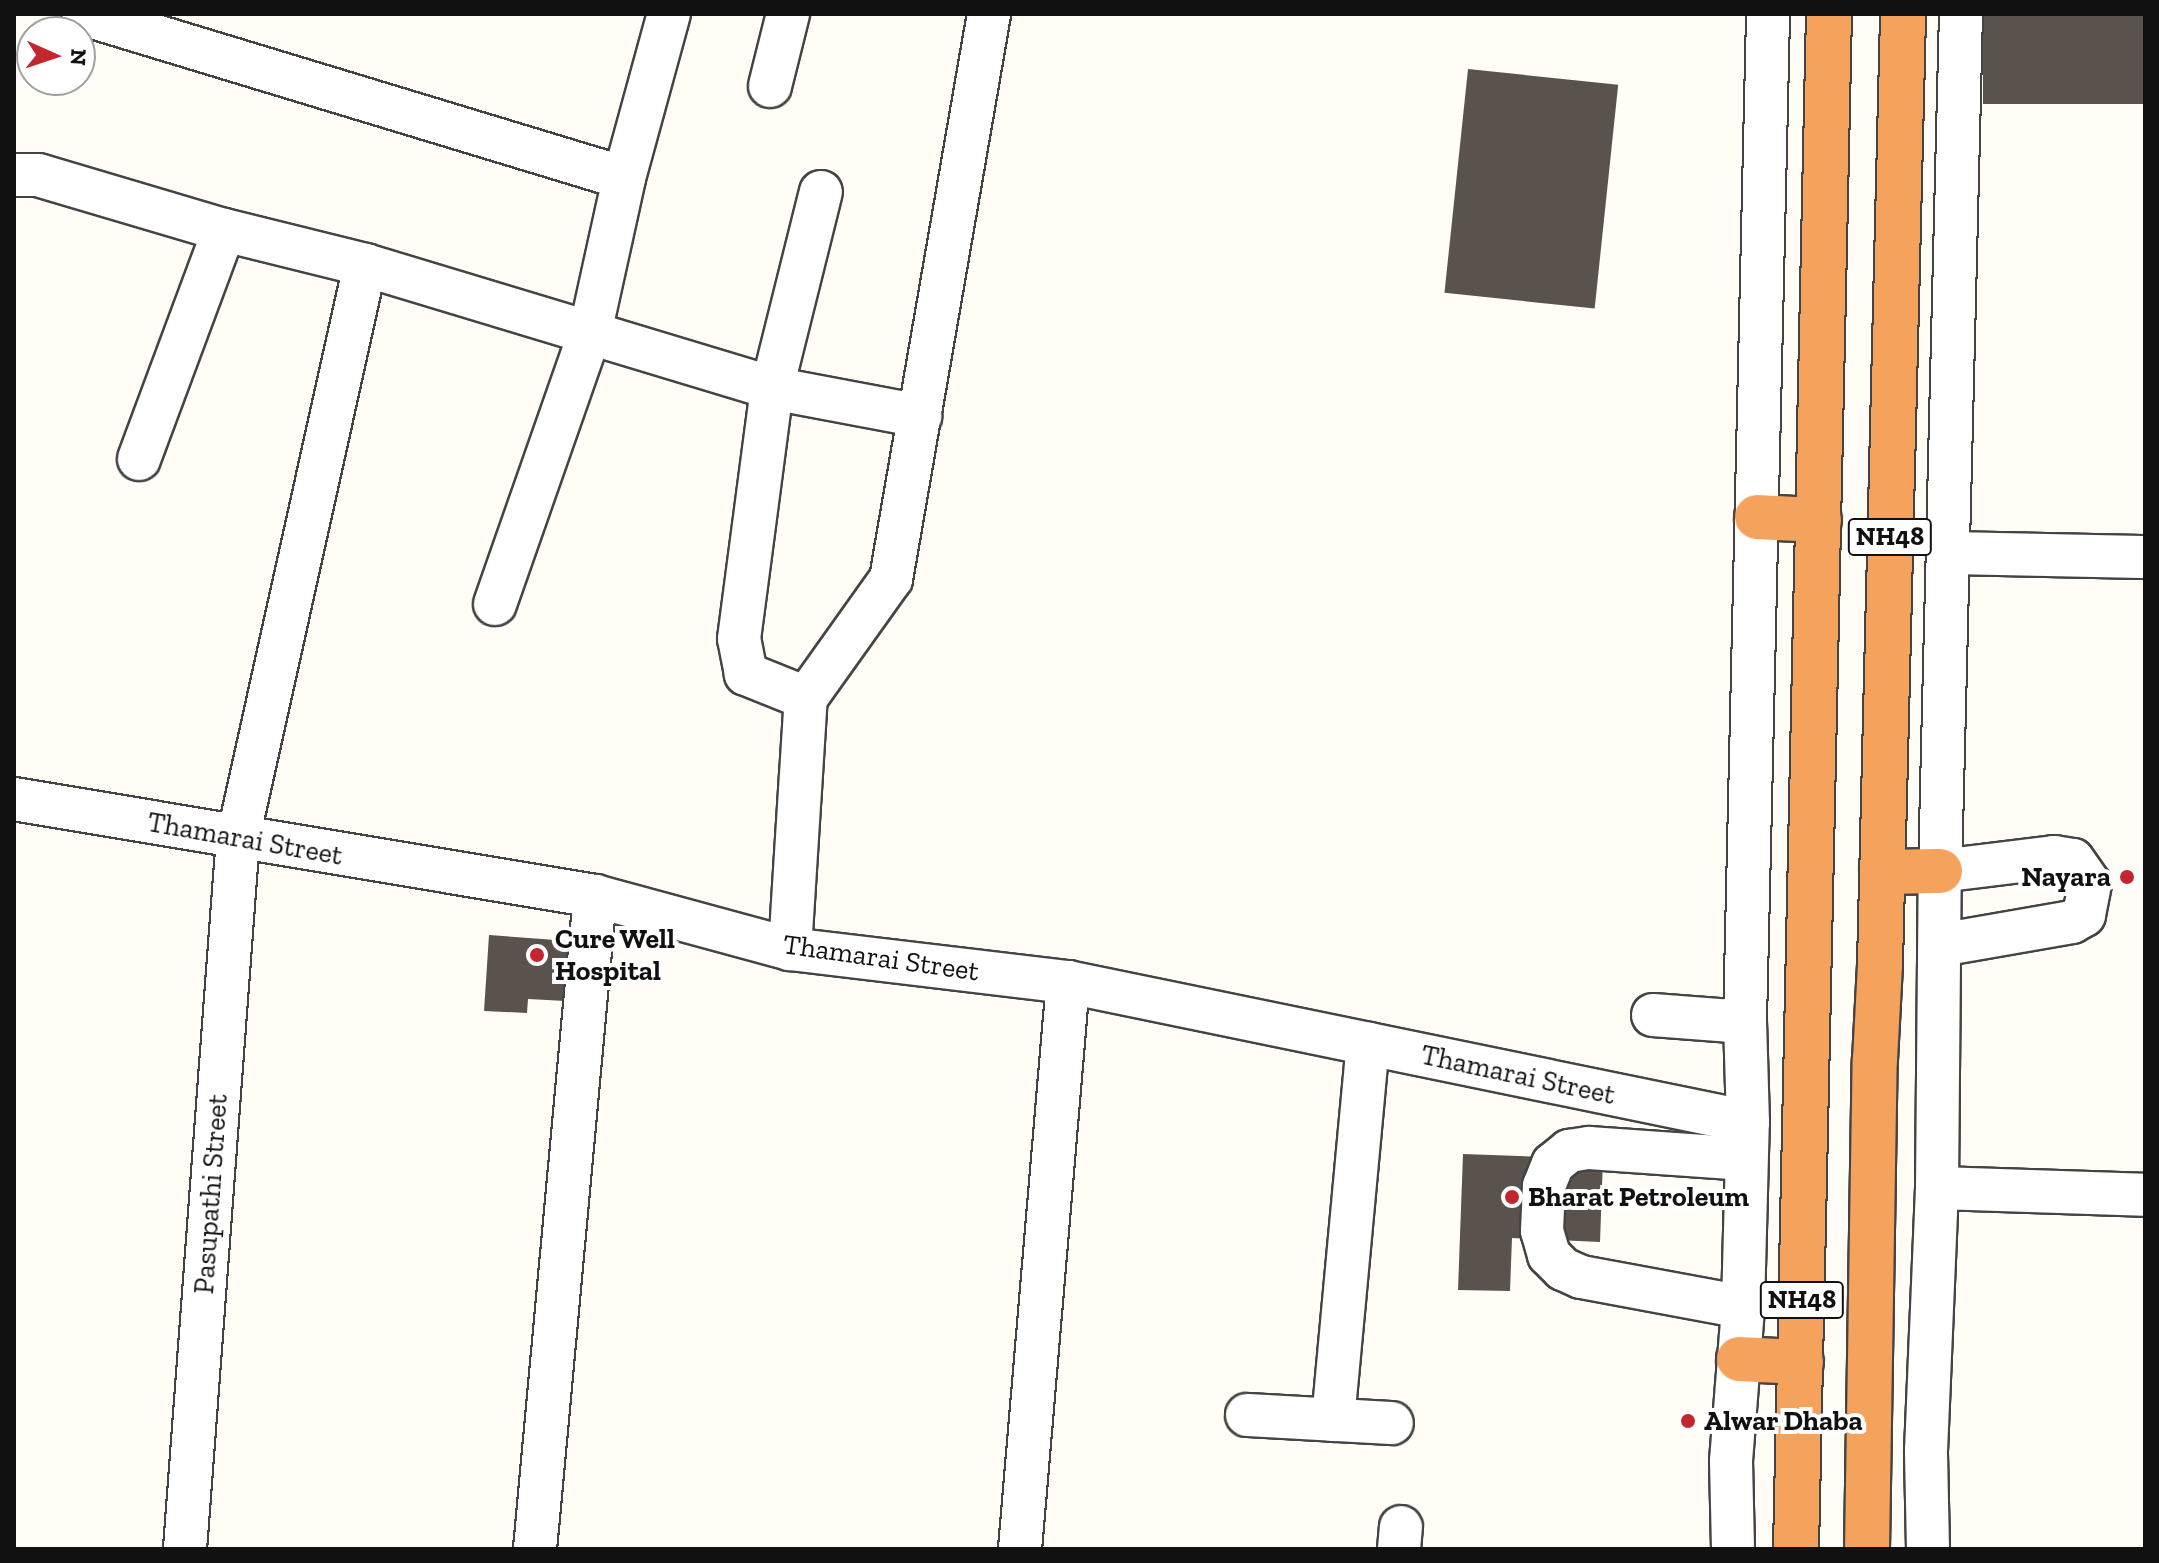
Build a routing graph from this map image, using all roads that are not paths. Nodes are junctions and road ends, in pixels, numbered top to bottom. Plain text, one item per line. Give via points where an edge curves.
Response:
1 (83, 14) edge
2 (669, 14) edge
3 (788, 14) edge
4 (989, 14) edge
5 (1768, 14) edge
6 (1829, 14) edge
7 (1903, 14) edge
8 (1961, 14) edge
9 (770, 86) dead end
10 (14, 175) edge
11 (624, 178) junction
12 (821, 192) dead end
13 (224, 230) junction
14 (365, 265) junction
15 (590, 333) junction
16 (772, 388) junction
17 (920, 416) junction
18 (139, 459) dead end
19 (1757, 517) junction
20 (1819, 520) junction
21 (1948, 553) junction
22 (2145, 557) edge
23 (495, 604) dead end
24 (806, 698) junction
25 (14, 799) edge
26 (238, 838) junction
27 (1940, 871) junction
28 (1882, 872) junction
29 (595, 896) junction
30 (1940, 945) junction
31 (790, 949) junction
32 (1068, 982) junction
33 (1653, 1015) dead end
34 (1745, 1022) junction
35 (1368, 1044) junction
36 (1747, 1141) junction
37 (1937, 1188) junction
38 (2145, 1195) edge
39 (1743, 1307) junction
40 (1739, 1359) junction
41 (1801, 1362) junction
42 (1247, 1415) dead end
43 (1333, 1420) junction
44 (1392, 1423) dead end
45 (185, 1549) edge
46 (535, 1549) edge
47 (1020, 1549) edge
48 (1733, 1549) edge
49 (1796, 1549) edge
50 (1867, 1549) edge
51 (1928, 1549) edge

1 - 11 street
2 - 11 street
3 - 9 street
4 - 17 street
5 - 19 street
6 - 20 highway, NH48
7 - 28 highway, NH48
8 - 21 street
10 - 13 street via 38,175
11 - 15 street
12 - 16 street
13 - 14 street
13 - 18 street
14 - 15 street
14 - 26 street, Pasupathi Street
15 - 16 street
15 - 23 street
16 - 17 street
16 - 24 street via 740,656 746,674
17 - 24 street via 891,579
19 - 20 highway
19 - 34 street
20 - 41 highway, NH48
21 - 22 street
21 - 27 street
24 - 31 street
25 - 26 street, Thamarai Street
26 - 29 street, Thamarai Street
26 - 45 street, Pasupathi Street
27 - 28 highway
27 - 30 street
27 - 30 street via 2054,857 2073,860 2090,884 2084,915 2072,922
28 - 50 highway, NH48
29 - 31 street, Thamarai Street
29 - 46 street
30 - 37 street
31 - 32 street, Thamarai Street
32 - 35 street, Thamarai Street
32 - 47 street
33 - 34 street
34 - 36 street
35 - 36 street, Thamarai Street
35 - 43 street
36 - 39 street
36 - 39 street via 1569,1151 1553,1164 1544,1186 1542,1231 1549,1255 1581,1277
37 - 38 street
37 - 51 street via 1926,1451
39 - 40 street
40 - 41 highway
40 - 48 street via 1731,1461
41 - 49 highway, NH48
42 - 43 street
43 - 44 street

